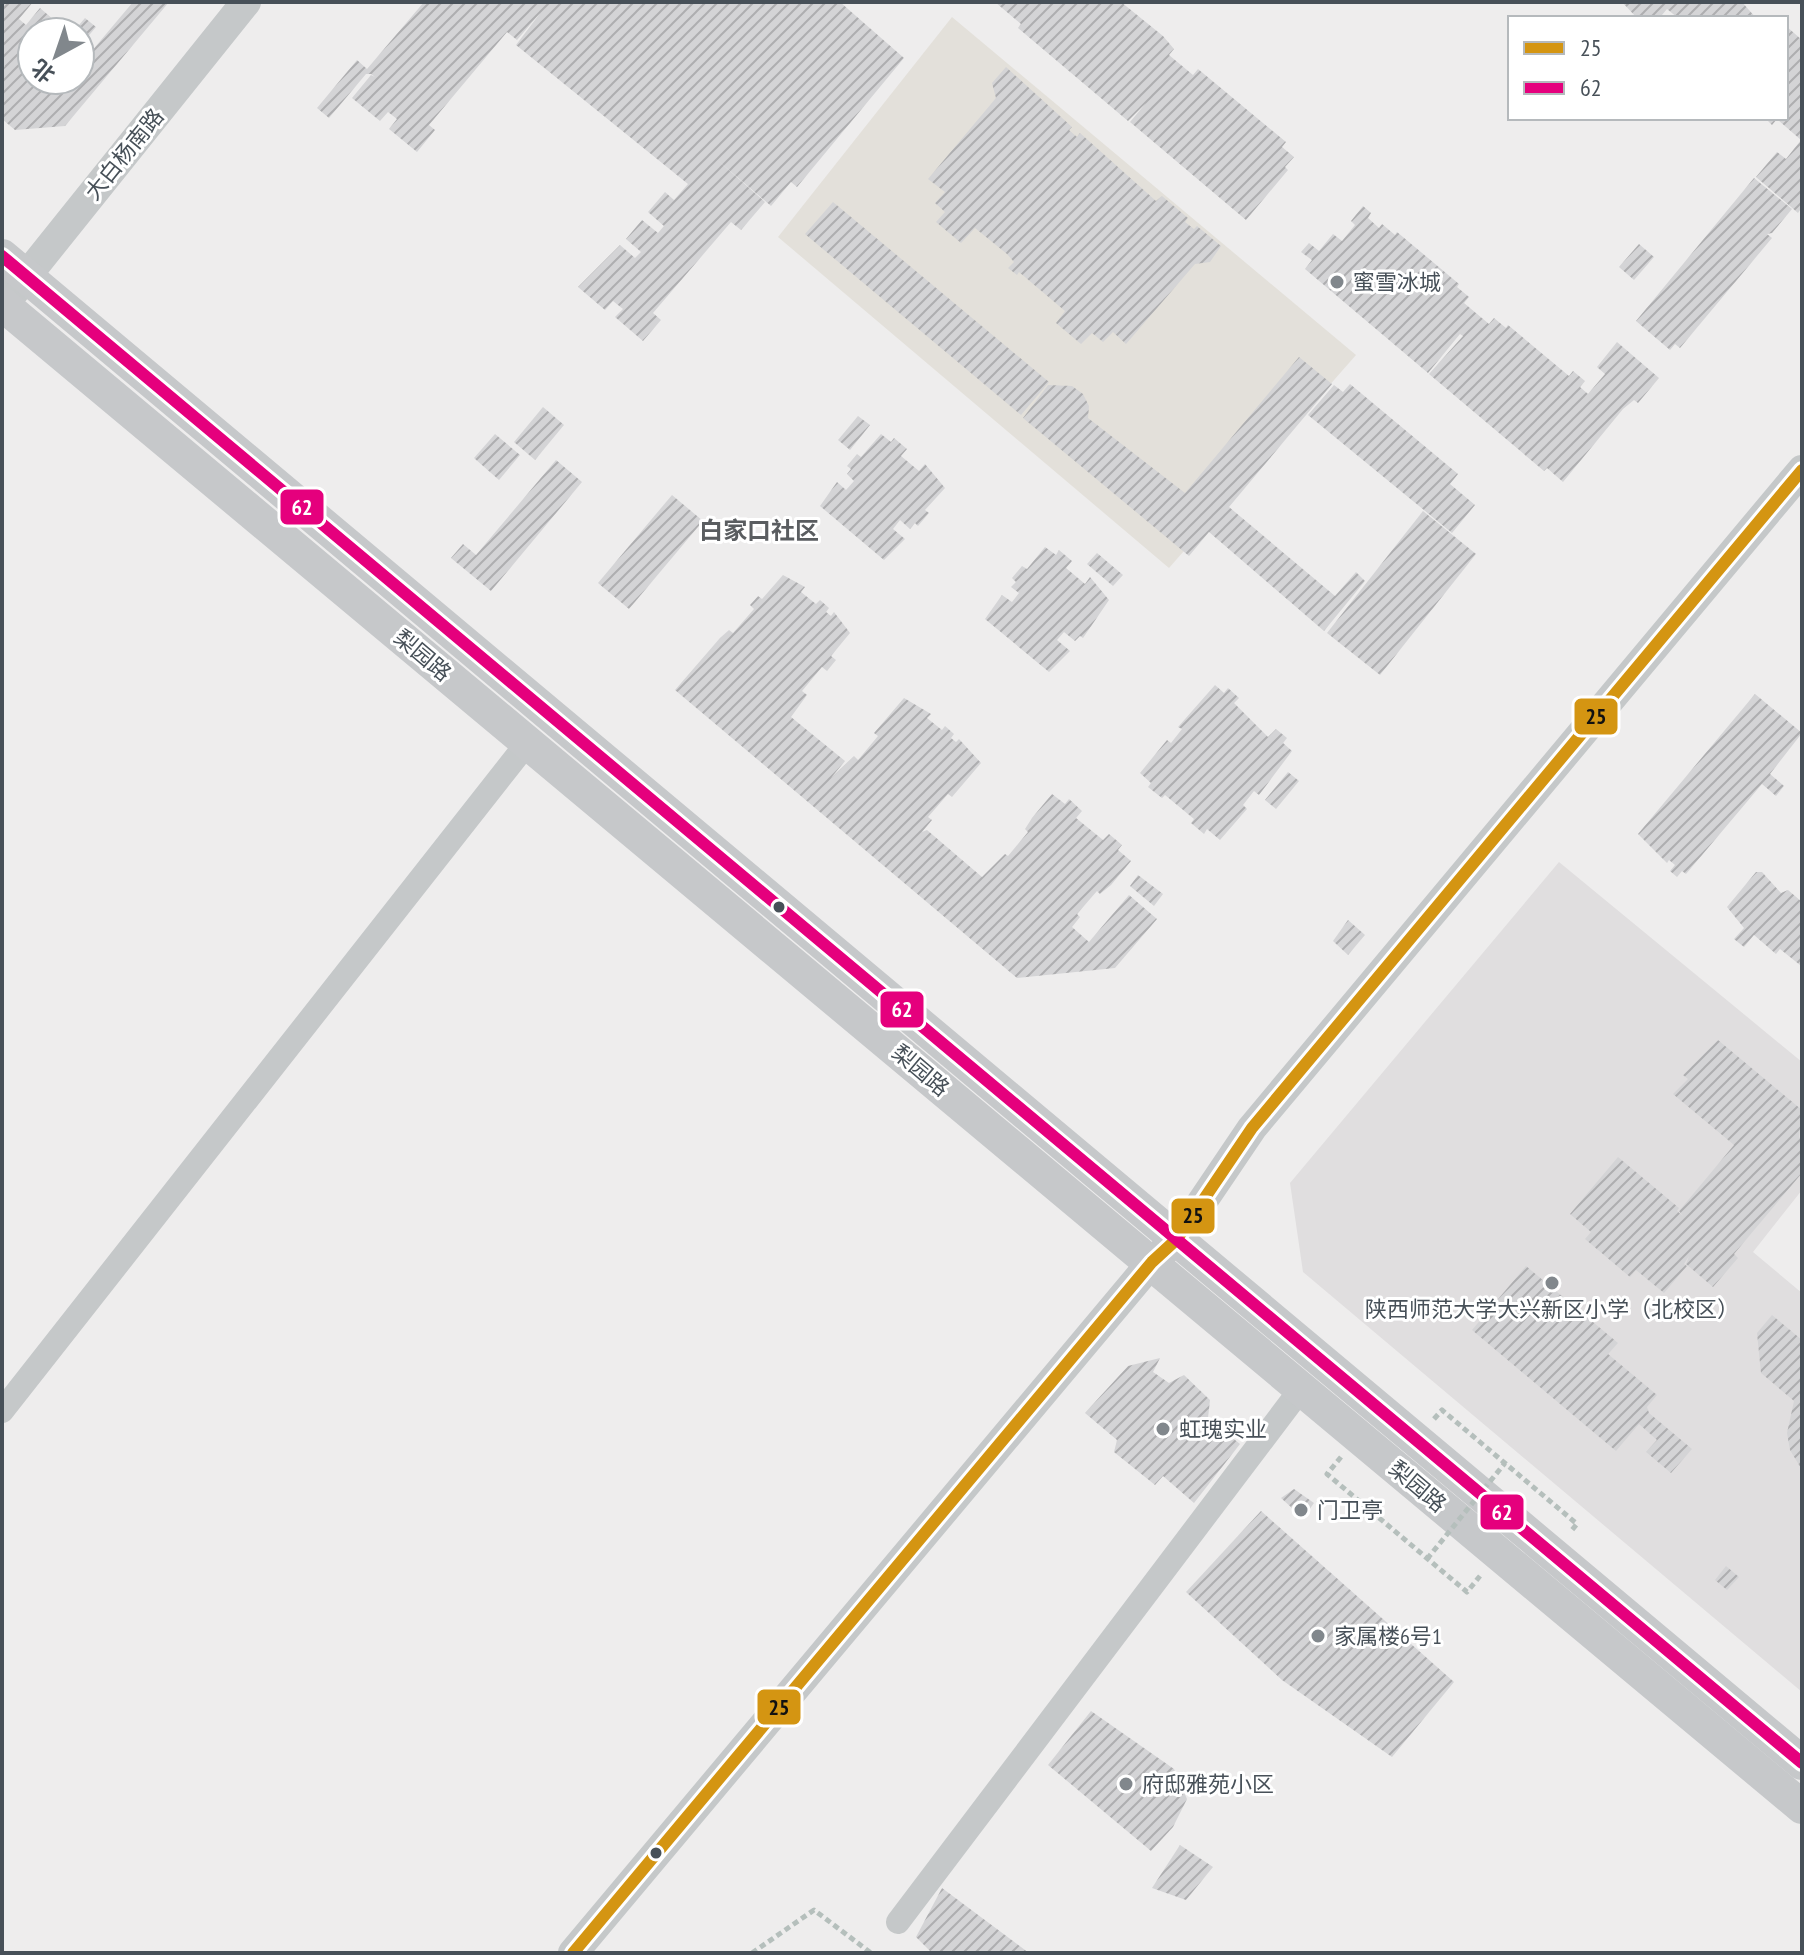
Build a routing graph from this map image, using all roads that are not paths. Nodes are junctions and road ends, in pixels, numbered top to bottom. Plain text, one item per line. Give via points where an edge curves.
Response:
1 (246, 2) edge
2 (14, 267) edge
3 (2, 305) edge
4 (1802, 470) edge
5 (528, 742) junction
6 (1177, 1239) junction
7 (1152, 1262) junction
8 (1301, 1389) junction
9 (2, 1411) edge
10 (1802, 1763) edge
11 (1802, 1807) edge
12 (898, 1922) dead end
13 (573, 1953) edge

1 - 2 street, 大白杨南路
2 - 3 street, 大白杨南路
2 - 6 main road, 梨园路
3 - 5 main road, 梨园路
4 - 6 street via 1252,1128
5 - 7 main road, 梨园路
5 - 9 street
6 - 7 street
6 - 10 main road, 梨园路
7 - 8 main road, 梨园路
7 - 13 street
8 - 11 main road, 梨园路
8 - 12 street

